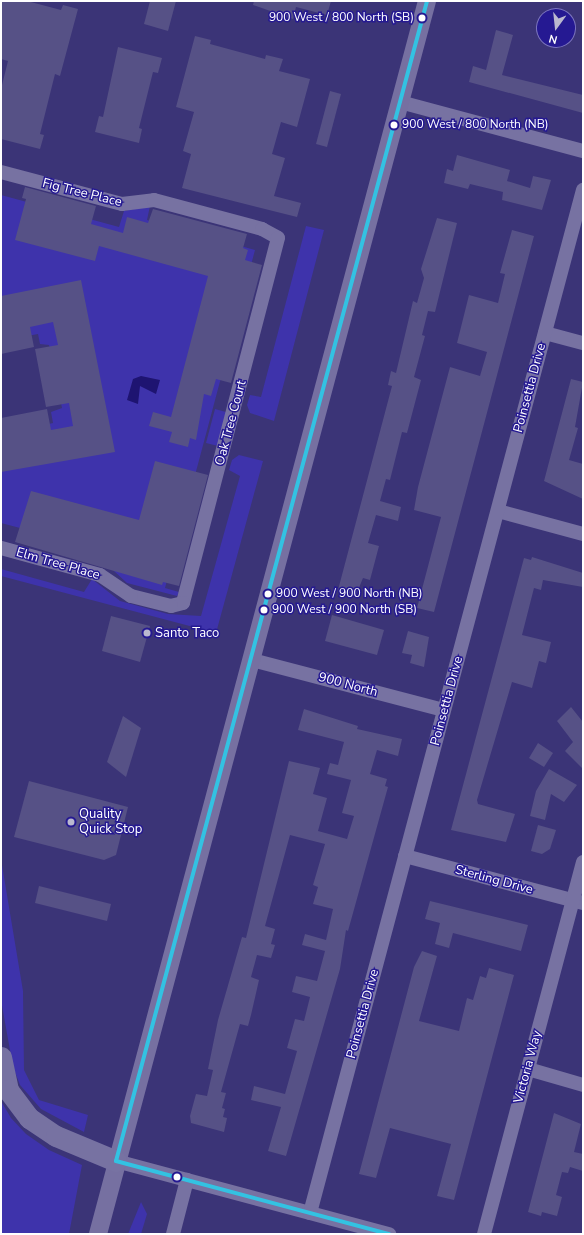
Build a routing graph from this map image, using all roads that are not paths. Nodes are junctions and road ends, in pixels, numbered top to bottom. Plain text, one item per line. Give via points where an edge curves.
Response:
1 (427, 1) edge
2 (400, 102) junction
3 (583, 151) edge
4 (1, 172) edge
5 (583, 190) edge
6 (278, 238) joint
7 (545, 333) junction
8 (583, 343) edge
9 (498, 511) junction
10 (583, 534) edge
11 (1, 548) edge
12 (180, 606) joint
13 (252, 660) junction
14 (444, 710) junction
15 (405, 856) junction
16 (583, 862) edge
17 (578, 902) edge
18 (1, 1057) edge
19 (528, 1070) junction
20 (583, 1085) edge
21 (116, 1161) junction
22 (187, 1180) junction
23 (310, 1213) junction
24 (98, 1234) edge
25 (172, 1234) edge
26 (389, 1234) edge
27 (484, 1234) edge

1 - 2 main road
2 - 3 street
2 - 13 main road
4 - 6 street, Fig Tree Place via 122,204 154,200 262,229
5 - 7 street, Poinsettia Drive
6 - 12 street, Oak Tree Court via 188,584
7 - 8 street
7 - 9 street, Poinsettia Drive
9 - 10 street
9 - 14 street, Poinsettia Drive
11 - 12 street, Elm Tree Place via 100,575 131,596
13 - 14 street, 900 North
13 - 21 main road
14 - 15 street, Poinsettia Drive
15 - 17 street, Sterling Drive
15 - 23 street, Poinsettia Drive
16 - 17 street, Victoria Way
17 - 19 street, Victoria Way
18 - 21 highway via 8,1090 29,1118 56,1136
19 - 20 street
19 - 27 street, Victoria Way
21 - 22 street
21 - 24 main road
22 - 23 street
22 - 25 street
23 - 26 street

